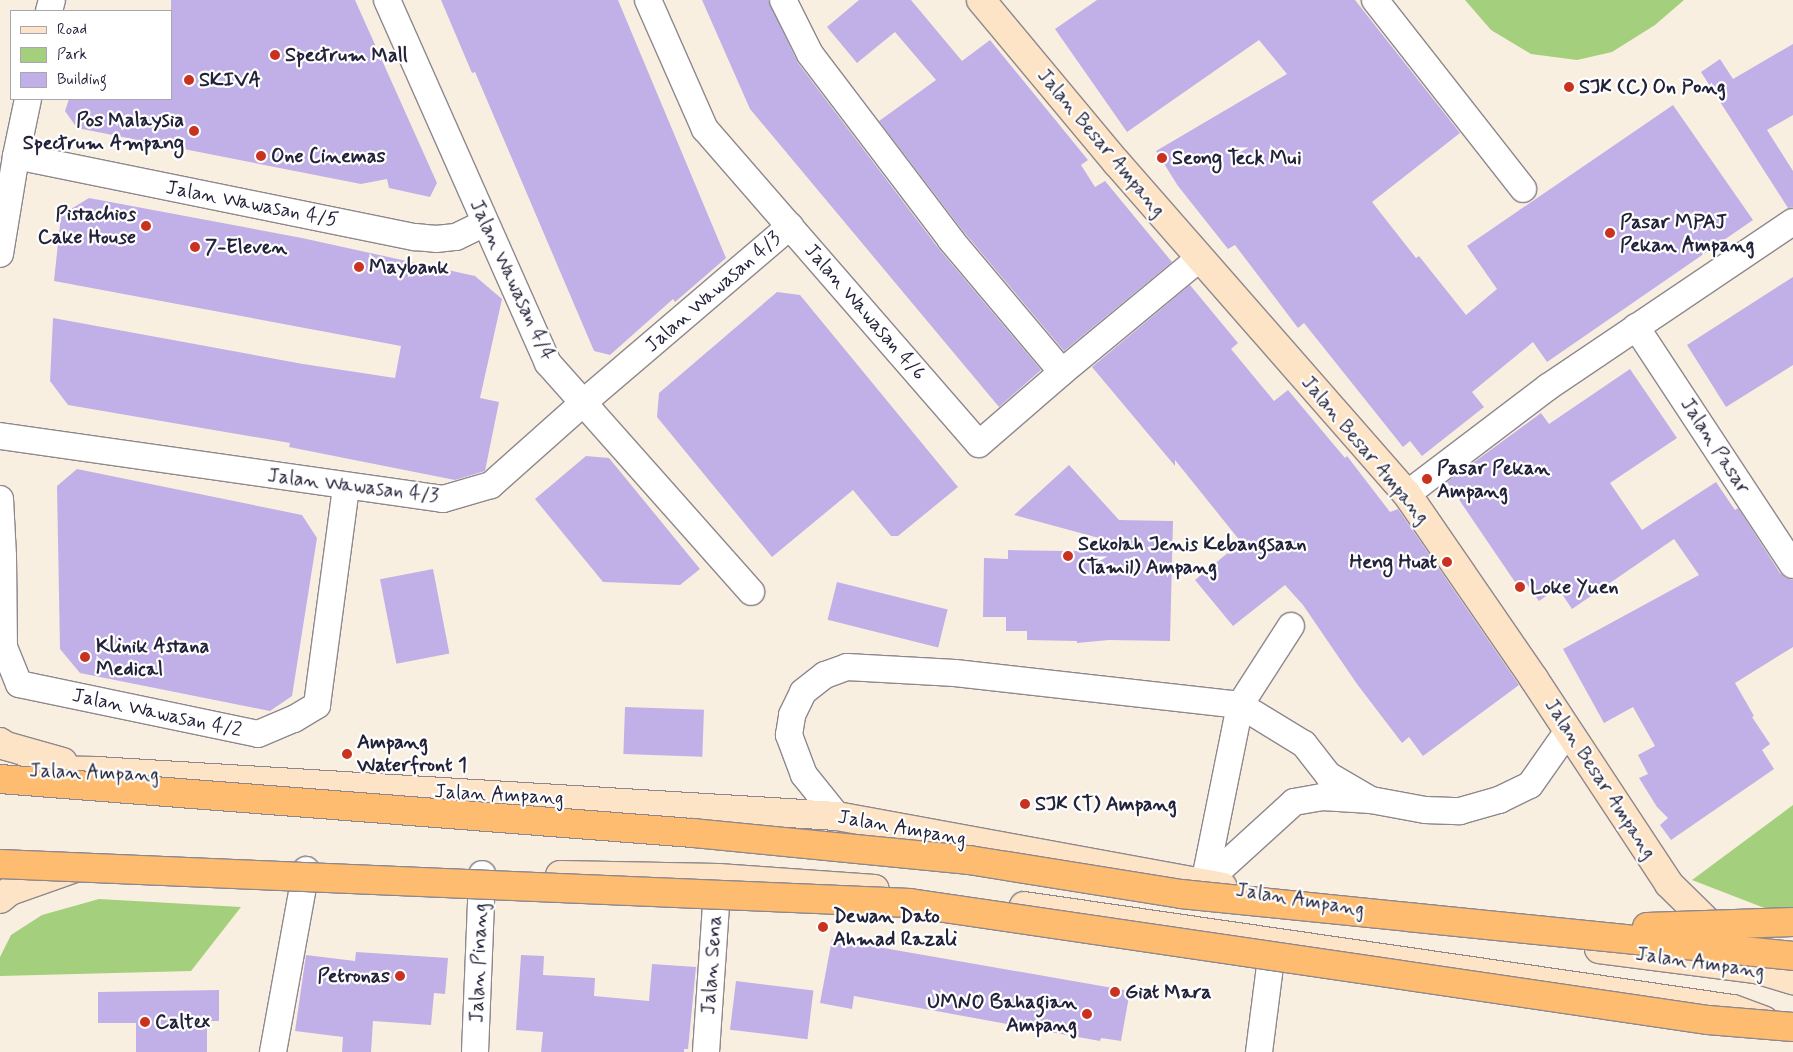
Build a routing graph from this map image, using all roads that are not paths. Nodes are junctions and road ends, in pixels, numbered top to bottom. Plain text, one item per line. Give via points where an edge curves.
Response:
1 (387, 0) edge
2 (648, 0) edge
3 (783, 0) edge
4 (981, 0) edge
5 (1375, 0) edge
6 (28, 100) edge
7 (16, 156) junction
8 (1523, 189) dead end
9 (1793, 222) edge
10 (485, 223) junction
11 (790, 226) junction
12 (0, 254) edge
13 (1200, 258) junction
14 (1636, 327) junction
15 (1062, 372) junction
16 (584, 402) junction
17 (0, 436) edge
18 (346, 487) junction
19 (1407, 494) junction
20 (0, 499) edge
21 (1793, 565) edge
22 (751, 592) dead end
23 (1291, 626) dead end
24 (1240, 705) junction
25 (1568, 731) junction
26 (0, 742) edge
27 (0, 770) edge
28 (97, 771) junction
29 (0, 779) edge
30 (1371, 800) junction
31 (837, 816) junction
32 (0, 850) edge
33 (94, 862) junction
34 (0, 864) edge
35 (306, 870) junction
36 (482, 874) junction
37 (718, 878) junction
38 (1204, 884) junction
39 (0, 899) edge
40 (1793, 922) edge
41 (1194, 930) junction
42 (1538, 931) junction
43 (1273, 942) junction
44 (1793, 956) edge
45 (1756, 969) junction
46 (1793, 980) edge
47 (1793, 1029) edge
48 (273, 1052) edge
49 (475, 1052) edge
50 (706, 1052) edge
51 (1259, 1052) edge

1 - 10 street, Jalan Wawasan 4/4
2 - 11 street, Jalan Wawasan 4/6 via 706,129
3 - 15 street via 799,35 816,61 951,240
4 - 13 main road, Jalan Besar Ampang
5 - 8 street
6 - 7 street
7 - 10 street, Jalan Wawasan 4/5 via 415,237 456,237
7 - 12 street
9 - 14 street
10 - 16 street, Jalan Wawasan 4/4 via 548,363
11 - 15 street, Jalan Wawasan 4/6 via 979,444
11 - 16 street, Jalan Wawasan 4/3
13 - 15 street
13 - 19 main road, Jalan Besar Ampang
14 - 19 street via 1548,387
14 - 21 street, Jalan Pasar
16 - 18 street, Jalan Wawasan 4/3 via 491,485 443,500
16 - 22 street, Jalan Wawasan 4/4
17 - 18 street, Jalan Wawasan 4/3
18 - 20 street, Jalan Wawasan 4/2 via 317,705 258,734 20,684 4,647
19 - 25 main road, Jalan Besar Ampang
23 - 24 street
24 - 30 street via 1304,744 1328,775
24 - 31 street via 955,673 847,667 825,675 803,692 792,715 789,735 804,775
24 - 38 street
25 - 30 street via 1530,785 1499,800 1460,812 1425,810
25 - 45 main road, Jalan Besar Ampang via 1669,884
26 - 28 main road
27 - 28 main road, Jalan Ampang
28 - 31 main road, Jalan Ampang
29 - 42 highway, bridge via 692,833 949,858 1182,894
30 - 38 street via 1322,797 1294,802
31 - 38 main road, Jalan Ampang
32 - 33 main road, Jalan Ampang
33 - 35 main road, Jalan Ampang
33 - 39 main road via 10,891
34 - 47 highway, bridge via 910,903 1679,1016
35 - 36 main road, Jalan Ampang
35 - 48 street
36 - 37 main road, Jalan Ampang
36 - 49 street, Jalan Pinang
37 - 41 main road, Jalan Ampang via 925,892
37 - 50 street, Jalan Sena
38 - 41 main road
38 - 45 main road, Jalan Ampang via 1604,950
40 - 42 highway, bridge
41 - 43 main road, Jalan Ampang
42 - 44 highway, bridge
43 - 47 main road, Jalan Ampang via 1733,1008
43 - 51 street
45 - 46 main road, Jalan Ampang

